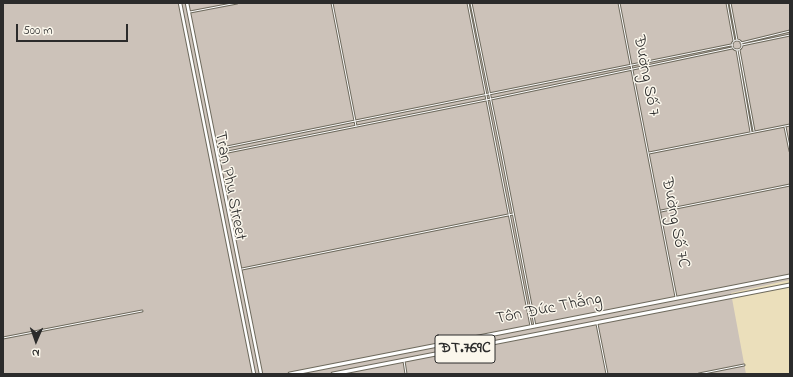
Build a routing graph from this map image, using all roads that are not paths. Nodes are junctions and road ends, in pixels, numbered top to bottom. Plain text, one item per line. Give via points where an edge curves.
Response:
1 (180, 3) edge
2 (187, 3) edge
3 (237, 3) edge
4 (332, 3) edge
5 (468, 3) edge
6 (472, 3) edge
7 (619, 3) edge
8 (727, 3) edge
9 (730, 3) edge
10 (189, 12) junction
11 (790, 31) edge
12 (193, 33) junction
13 (187, 35) junction
14 (790, 35) edge
15 (737, 40) junction
16 (734, 41) junction
17 (741, 43) junction
18 (732, 45) junction
19 (742, 45) junction
20 (732, 48) junction
21 (737, 50) junction
22 (739, 50) junction
23 (631, 66) junction
24 (631, 70) junction
25 (490, 95) junction
26 (486, 96) junction
27 (491, 99) junction
28 (487, 100) junction
29 (419, 109) junction
30 (420, 113) junction
31 (355, 122) junction
32 (790, 125) edge
33 (356, 126) junction
34 (785, 126) junction
35 (754, 132) junction
36 (751, 133) junction
37 (282, 136) junction
38 (284, 140) junction
39 (216, 149) junction
40 (210, 151) junction
41 (790, 151) edge
42 (648, 153) junction
43 (217, 154) junction
44 (502, 155) junction
45 (211, 156) junction
46 (498, 156) junction
47 (790, 185) edge
48 (660, 211) junction
49 (514, 214) junction
50 (510, 215) junction
51 (523, 265) junction
52 (519, 266) junction
53 (240, 269) junction
54 (233, 271) junction
55 (790, 276) edge
56 (772, 280) junction
57 (790, 285) edge
58 (773, 288) junction
59 (244, 291) junction
60 (238, 292) junction
61 (701, 293) junction
62 (676, 298) junction
63 (702, 302) junction
64 (640, 305) junction
65 (678, 306) junction
66 (142, 311) dead end
67 (642, 313) junction
68 (597, 323) junction
69 (535, 326) junction
70 (531, 327) junction
71 (537, 335) junction
72 (532, 336) junction
73 (3, 338) edge
74 (417, 349) junction
75 (419, 357) junction
76 (404, 360) junction
77 (343, 363) junction
78 (744, 365) dead end
79 (345, 371) junction
80 (254, 374) edge
81 (261, 374) edge
82 (290, 374) edge
83 (333, 374) edge
84 (406, 374) edge
85 (607, 374) edge
86 (699, 374) edge

1 - 13 main road, Tran Phu Street
2 - 10 main road, Tran Phu Street
3 - 10 street
4 - 31 street
5 - 26 street
6 - 25 street
7 - 23 street, Đường Số 7
8 - 16 street
9 - 15 street
10 - 12 main road, Tran Phu Street
11 - 17 street
12 - 13 main road
12 - 39 main road, Tran Phu Street
13 - 40 main road, Tran Phu Street
14 - 19 street
15 - 16 street
15 - 17 street
16 - 18 street
17 - 19 street
18 - 20 street
18 - 23 street
19 - 22 street
20 - 21 street
20 - 24 street
21 - 22 street
21 - 36 street
22 - 35 street
23 - 24 street, Đường Số 7
23 - 25 street
24 - 27 street
24 - 42 street, Đường Số 7
25 - 26 street
25 - 27 street
26 - 28 street
26 - 29 street
27 - 28 street
27 - 44 street
28 - 30 street
28 - 46 street
29 - 30 street
29 - 31 street
30 - 33 street
31 - 33 street
31 - 37 street
32 - 34 street
33 - 38 street
34 - 35 street
34 - 41 street
35 - 36 street
36 - 42 street
37 - 38 street
37 - 39 street
38 - 43 street
39 - 40 main road
39 - 43 main road, Tran Phu Street
40 - 45 main road, Tran Phu Street
42 - 48 street, Đường Số 7C
43 - 45 main road
43 - 53 main road, Tran Phu Street
44 - 46 street
44 - 49 street
45 - 54 main road, Tran Phu Street
46 - 50 street
47 - 48 street
48 - 62 street, Đường Số 7C
49 - 50 street
49 - 51 street
50 - 52 street
50 - 53 street
51 - 52 street
51 - 69 street
52 - 70 street
53 - 54 main road
53 - 59 main road, Tran Phu Street
54 - 60 main road, Tran Phu Street
55 - 56 main road, Tôn Đức Thắng / ĐT.769C
56 - 58 main road
56 - 61 main road, Tôn Đức Thắng / ĐT.769C
57 - 58 main road, Tôn Đức Thắng / ĐT.769C
58 - 63 main road, Tôn Đức Thắng / ĐT.769C
59 - 60 main road
59 - 81 main road, Tran Phu Street
60 - 80 main road, Tran Phu Street
61 - 62 main road, Tôn Đức Thắng / ĐT.769C
61 - 63 main road
62 - 64 main road, Tôn Đức Thắng / ĐT.769C
62 - 65 main road
63 - 65 main road, Tôn Đức Thắng / ĐT.769C
64 - 67 main road
64 - 69 main road, Tôn Đức Thắng / ĐT.769C
65 - 67 main road, Tôn Đức Thắng / ĐT.769C
66 - 73 street
67 - 68 main road, Tôn Đức Thắng / ĐT.769C
68 - 71 main road, Tôn Đức Thắng / ĐT.769C
68 - 85 street
69 - 70 main road, Tôn Đức Thắng / ĐT.769C
69 - 71 main road
70 - 72 main road
70 - 74 main road, Tôn Đức Thắng / ĐT.769C
71 - 72 main road, Tôn Đức Thắng / ĐT.769C
72 - 75 main road, Tôn Đức Thắng / ĐT.769C
74 - 75 main road
74 - 77 main road, Tôn Đức Thắng / ĐT.769C
75 - 76 main road, Tôn Đức Thắng / ĐT.769C
76 - 79 main road, Tôn Đức Thắng / ĐT.769C
76 - 84 street
77 - 79 main road
77 - 82 main road, Tôn Đức Thắng / ĐT.769C
78 - 86 street
79 - 83 main road, Tôn Đức Thắng / ĐT.769C

